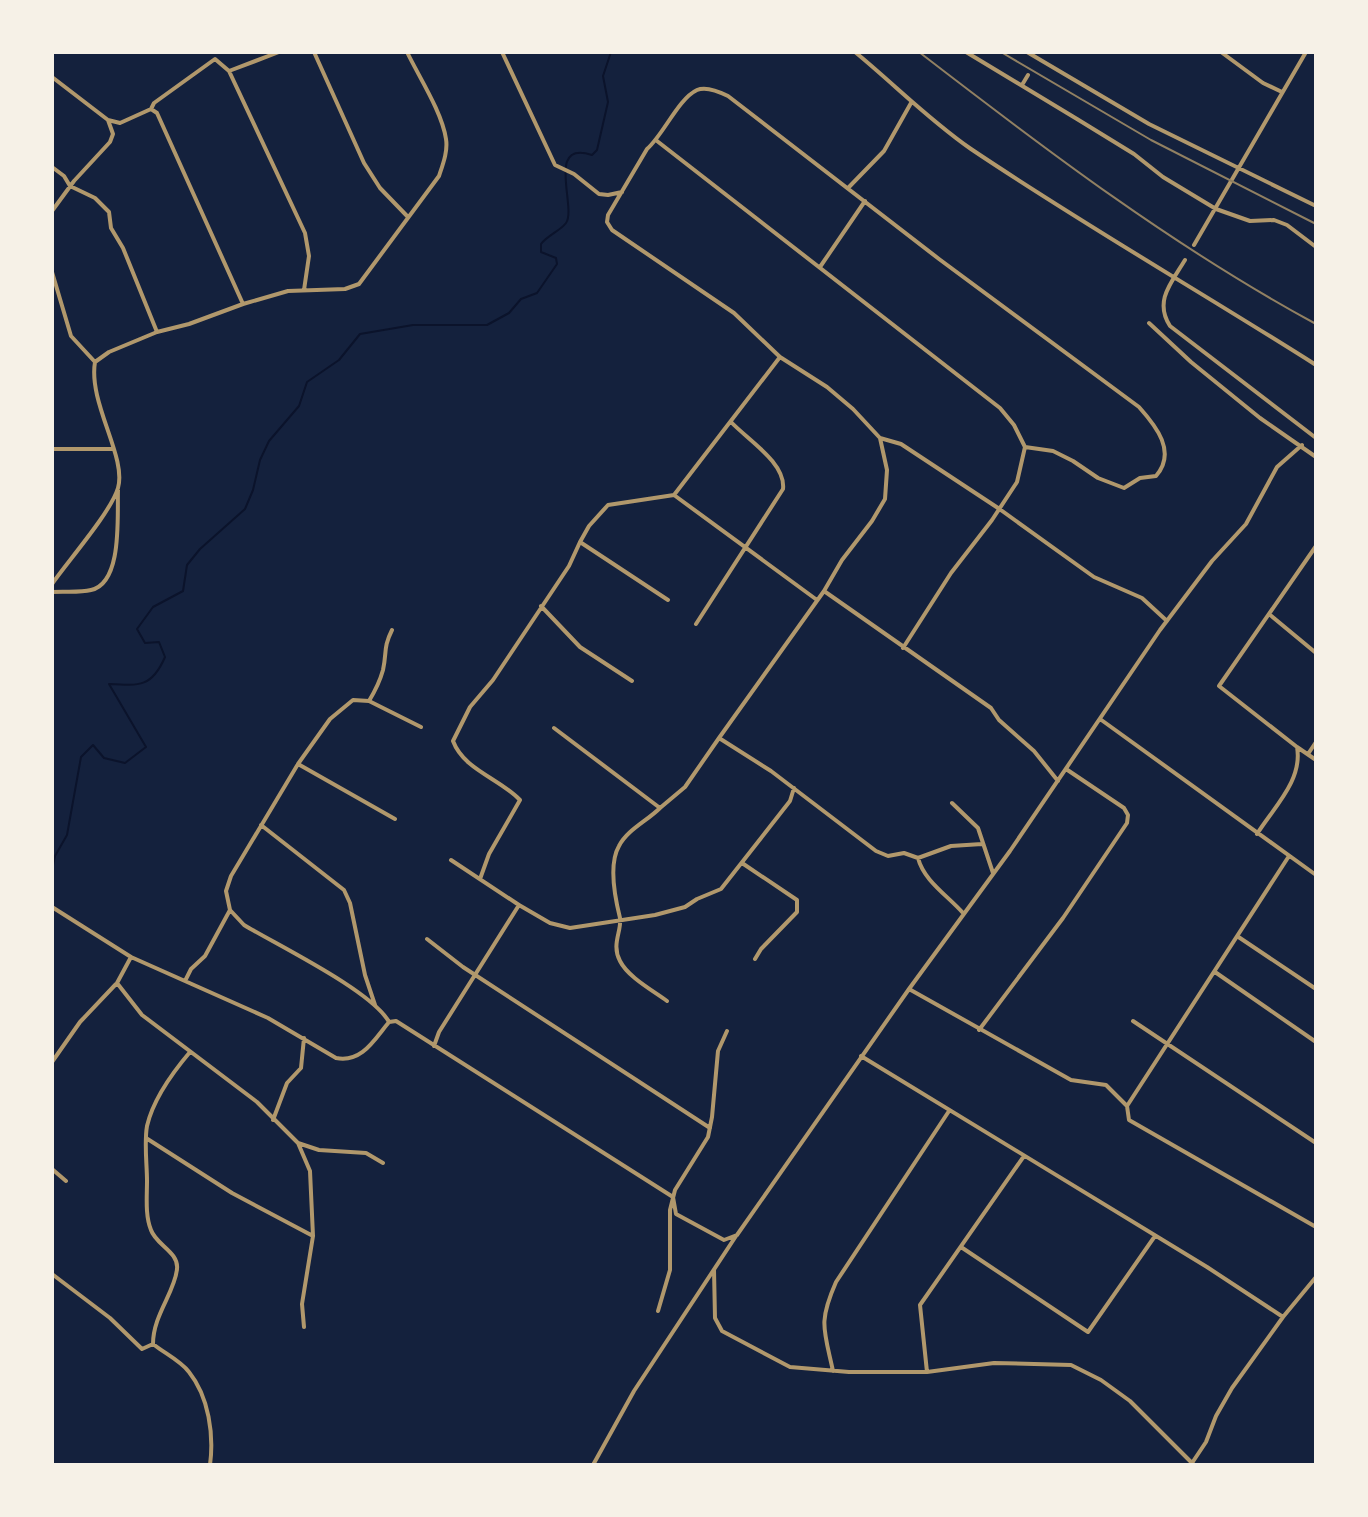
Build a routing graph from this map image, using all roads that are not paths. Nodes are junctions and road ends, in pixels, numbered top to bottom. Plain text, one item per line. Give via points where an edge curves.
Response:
1 (279, 52) edge
2 (314, 52) edge
3 (407, 52) edge
4 (502, 52) edge
5 (855, 52) edge
6 (966, 52) edge
7 (1027, 52) edge
8 (1221, 52) edge
9 (1306, 52) edge
10 (1038, 58) junction
11 (1033, 66) dead end
12 (229, 71) junction
13 (1028, 75) dead end
14 (52, 77) edge
15 (1022, 85) junction
16 (1283, 92) junction
17 (911, 103) junction
18 (151, 109) junction
19 (108, 120) junction
20 (657, 141) junction
21 (52, 167) edge
22 (1240, 168) junction
23 (70, 186) junction
24 (849, 187) junction
25 (622, 192) junction
26 (865, 201) junction
27 (1316, 206) edge
28 (1216, 209) junction
29 (52, 211) edge
30 (408, 217) junction
31 (1194, 245) dead end
32 (1316, 247) edge
33 (1185, 260) dead end
34 (820, 267) junction
35 (52, 272) edge
36 (1174, 278) junction
37 (304, 290) junction
38 (243, 304) junction
39 (1149, 323) dead end
40 (157, 332) junction
41 (780, 357) junction
42 (95, 362) junction
43 (1316, 365) edge
44 (731, 422) junction
45 (880, 438) junction
46 (1316, 438) edge
47 (1302, 445) junction
48 (1025, 447) junction
49 (52, 449) edge
50 (113, 449) junction
51 (1316, 457) edge
52 (118, 488) junction
53 (674, 495) junction
54 (998, 508) junction
55 (580, 542) junction
56 (1316, 546) edge
57 (744, 547) junction
58 (52, 584) edge
59 (824, 591) junction
60 (52, 592) edge
61 (668, 600) dead end
62 (817, 600) junction
63 (541, 606) junction
64 (1269, 614) junction
65 (1167, 621) junction
66 (696, 624) dead end
67 (392, 630) dead end
68 (903, 648) junction
69 (1316, 653) edge
70 (632, 681) dead end
71 (369, 701) junction
72 (1100, 719) junction
73 (421, 727) dead end
74 (554, 728) dead end
75 (719, 738) junction
76 (1316, 742) edge
77 (1297, 747) junction
78 (1308, 754) junction
79 (1316, 760) edge
80 (298, 764) junction
81 (1066, 769) junction
82 (1058, 781) junction
83 (794, 788) junction
84 (952, 803) dead end
85 (660, 808) junction
86 (395, 819) dead end
87 (261, 825) junction
88 (1257, 834) junction
89 (982, 844) junction
90 (1289, 856) junction
91 (918, 858) junction
92 (451, 860) dead end
93 (742, 863) junction
94 (993, 873) junction
95 (1316, 875) edge
96 (480, 879) junction
97 (519, 905) junction
98 (52, 907) edge
99 (230, 910) junction
100 (964, 914) junction
101 (621, 921) junction
102 (1237, 936) junction
103 (427, 939) dead end
104 (131, 957) junction
105 (755, 959) dead end
106 (1215, 972) junction
107 (475, 974) junction
108 (185, 981) junction
109 (117, 983) junction
110 (909, 989) junction
111 (1316, 989) edge
112 (667, 1001) dead end
113 (375, 1005) junction
114 (1133, 1021) dead end
115 (389, 1022) junction
116 (979, 1030) junction
117 (727, 1031) dead end
118 (304, 1038) junction
119 (1316, 1042) edge
120 (1168, 1044) junction
121 (434, 1046) junction
122 (190, 1052) junction
123 (861, 1056) junction
124 (52, 1062) edge
125 (1127, 1106) junction
126 (949, 1110) junction
127 (273, 1120) junction
128 (710, 1128) junction
129 (146, 1138) junction
130 (298, 1143) junction
131 (1316, 1143) edge
132 (1024, 1156) junction
133 (383, 1163) dead end
134 (52, 1169) edge
135 (66, 1181) dead end
136 (673, 1197) junction
137 (1316, 1227) edge
138 (737, 1235) junction
139 (313, 1236) junction
140 (1155, 1236) junction
141 (961, 1247) junction
142 (714, 1270) junction
143 (52, 1274) edge
144 (1316, 1277) edge
145 (658, 1311) dead end
146 (1283, 1317) junction
147 (304, 1327) dead end
148 (153, 1344) junction
149 (833, 1371) junction
150 (927, 1372) junction
151 (1193, 1464) edge
152 (210, 1465) edge
153 (593, 1465) edge

1 - 12 street
2 - 30 street via 364,163
3 - 30 street via 446,140 439,176
4 - 25 street via 559,167 599,194
5 - 17 street
6 - 15 street
7 - 10 street
8 - 16 street
9 - 16 street
10 - 11 street
10 - 22 street via 1149,124
12 - 18 street via 215,59
12 - 37 street via 305,233 309,256
13 - 15 street
14 - 19 street
15 - 28 street
16 - 22 street
17 - 24 street via 884,151
17 - 36 street via 970,148
18 - 19 street via 120,123
18 - 38 street
19 - 23 street via 110,142
20 - 24 street via 697,90 721,92
20 - 25 street
20 - 34 street
21 - 23 street
22 - 27 street
22 - 28 street
23 - 29 street
23 - 40 street via 109,212 111,228
24 - 26 street
25 - 41 street via 608,215 612,230 734,313
26 - 34 street
26 - 48 street via 1139,407 1160,429 1164,467 1156,476 1124,488 1053,451
28 - 31 street
28 - 32 street via 1250,221 1274,220
30 - 37 street via 359,284
33 - 36 street
34 - 48 street via 1000,408
35 - 42 street via 71,336
36 - 43 street
36 - 46 street via 1161,313 1170,326
37 - 38 street
38 - 40 street
39 - 47 street via 1260,418
40 - 42 street
41 - 44 street
41 - 45 street via 836,395
42 - 50 street via 98,400
44 - 53 street
44 - 57 street via 784,480
45 - 54 street via 901,444
45 - 59 street via 887,470 885,499
47 - 51 street
47 - 65 street via 1277,467 1246,524
48 - 54 street via 1017,482
49 - 50 street
50 - 52 street
52 - 58 street
52 - 60 street via 112,566 102,585 91,591
53 - 55 street via 608,505
53 - 57 street
54 - 65 street via 1094,577 1142,598
54 - 68 street
55 - 61 street
55 - 63 street
56 - 64 street
57 - 62 street
57 - 66 street
59 - 62 street
59 - 68 street
62 - 75 street
63 - 70 street via 580,647
63 - 96 street via 470,707 453,741 464,761 520,800
64 - 69 street
64 - 77 street via 1219,686
65 - 72 street
67 - 71 street
68 - 82 street via 991,708
71 - 73 street
71 - 80 street via 353,700 338,712
72 - 81 street
72 - 88 street
74 - 85 street
75 - 83 street
75 - 85 street via 685,787
76 - 78 street
77 - 78 street
77 - 88 street via 1297,771
78 - 79 street
80 - 86 street
80 - 87 street
81 - 82 street
81 - 116 street via 1124,808 1127,823
82 - 94 street
83 - 91 street via 876,851
83 - 93 street via 790,801
84 - 89 street via 978,828
85 - 101 street via 618,847 614,898
87 - 99 street via 231,876 226,891
87 - 113 street via 344,890
88 - 90 street
89 - 91 street via 951,846
89 - 94 street
90 - 95 street
90 - 102 street
91 - 100 street via 922,874
92 - 96 street
93 - 101 street via 721,889 685,907
93 - 105 street via 797,900 797,912
94 - 100 street
96 - 97 street
97 - 101 street via 570,928
97 - 107 street
98 - 104 street
99 - 108 street
99 - 113 street via 244,925
100 - 110 street
101 - 112 street via 616,937 620,961
102 - 106 street
102 - 111 street
103 - 107 street
104 - 108 street
104 - 109 street
106 - 119 street
106 - 120 street
107 - 121 street
107 - 128 street
108 - 118 street
109 - 122 street via 142,1015
109 - 124 street
110 - 116 street
110 - 123 street
113 - 115 street
114 - 120 street
115 - 118 street via 363,1053 347,1060
115 - 121 street via 396,1021
116 - 125 street via 1071,1080 1106,1085
117 - 128 street via 718,1051
118 - 127 street via 301,1068 287,1083
120 - 125 street
120 - 131 street
121 - 136 street
122 - 127 street
122 - 129 street via 158,1099
123 - 126 street
123 - 138 street
125 - 137 street via 1129,1120
126 - 132 street
126 - 149 street via 836,1282 822,1321
127 - 130 street
128 - 136 street
129 - 139 street
129 - 148 street via 150,1228 176,1259 177,1271
130 - 133 street via 366,1153
130 - 139 street via 310,1171
132 - 140 street
132 - 141 street
134 - 135 street
136 - 138 street via 676,1214 724,1240
136 - 145 street via 670,1270
138 - 142 street
139 - 147 street via 302,1304
140 - 141 street via 1088,1332
140 - 146 street
141 - 150 street via 920,1305
142 - 149 street via 715,1318 722,1331 790,1367
142 - 153 street via 634,1391
143 - 148 street via 142,1349
144 - 146 street
146 - 151 street via 1232,1388
148 - 152 street via 189,1371 201,1395 213,1437
149 - 150 street
150 - 151 street via 994,1363 1071,1365 1130,1401

